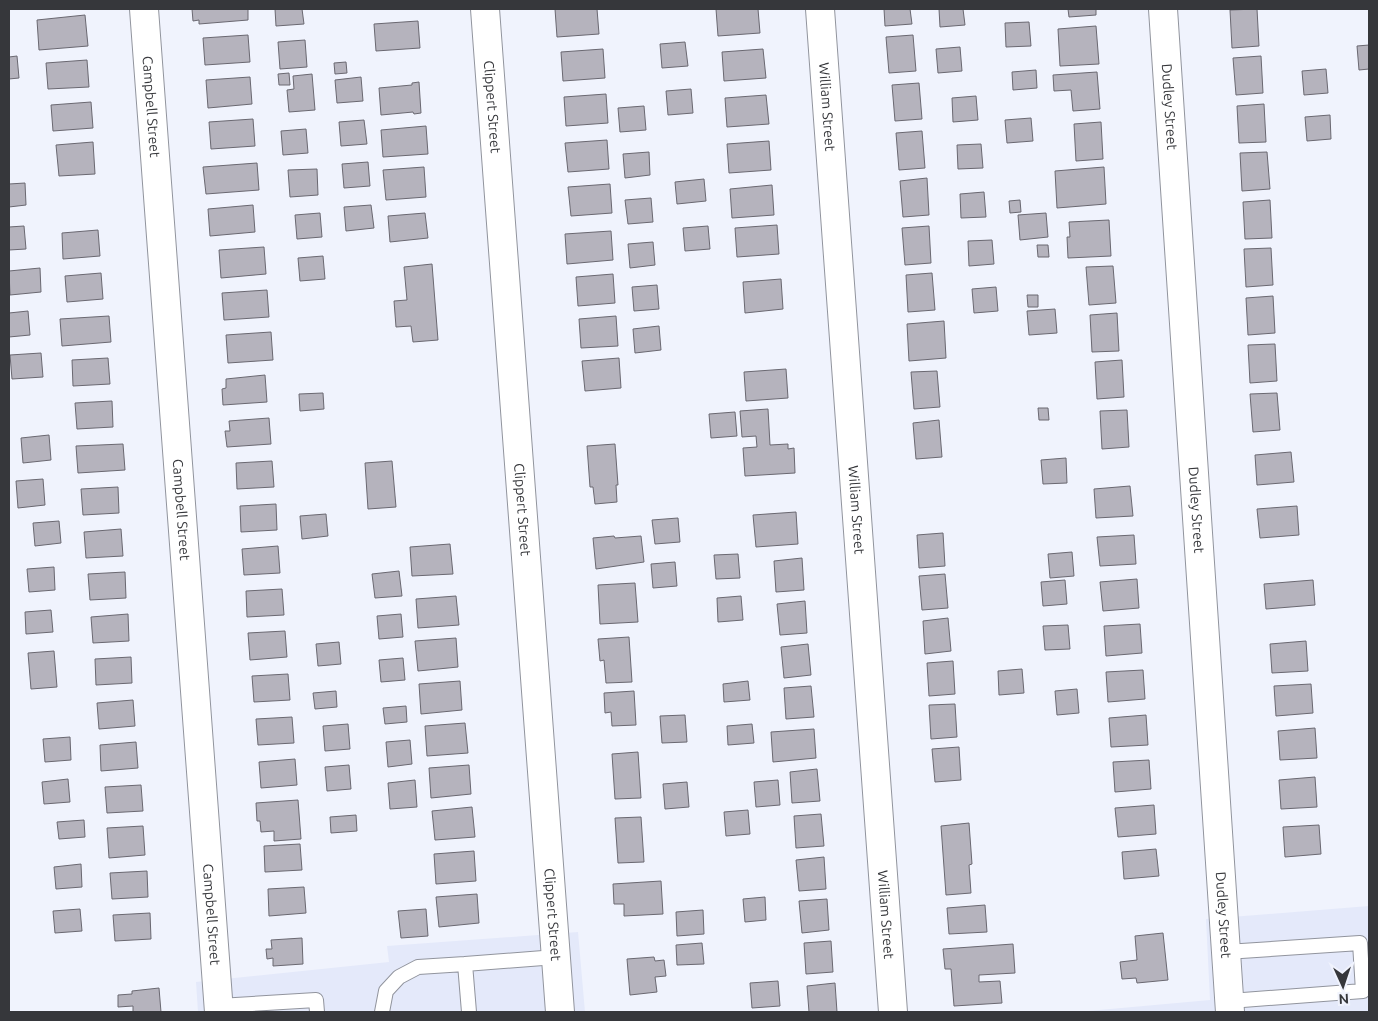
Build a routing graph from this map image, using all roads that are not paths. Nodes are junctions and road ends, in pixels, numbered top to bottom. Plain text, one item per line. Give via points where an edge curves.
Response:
1 (144, 9) edge
2 (485, 9) edge
3 (820, 9) edge
4 (1163, 9) edge
5 (1226, 952) junction
6 (556, 957) junction
7 (465, 964) junction
8 (1230, 1007) edge
9 (219, 1009) edge
10 (382, 1011) edge
11 (316, 1012) edge
12 (469, 1012) edge
13 (560, 1012) edge
14 (893, 1012) edge

1 - 9 street, Campbell Street
2 - 6 street, Clippert Street
3 - 14 street, William Street
4 - 5 street, Dudley Street
5 - 8 street, Dudley Street
5 - 8 lane via 1360,942 1363,992
6 - 7 lane
6 - 13 street, Clippert Street
7 - 10 lane via 418,967 399,977 386,991
7 - 12 lane
9 - 11 lane via 316,1000

